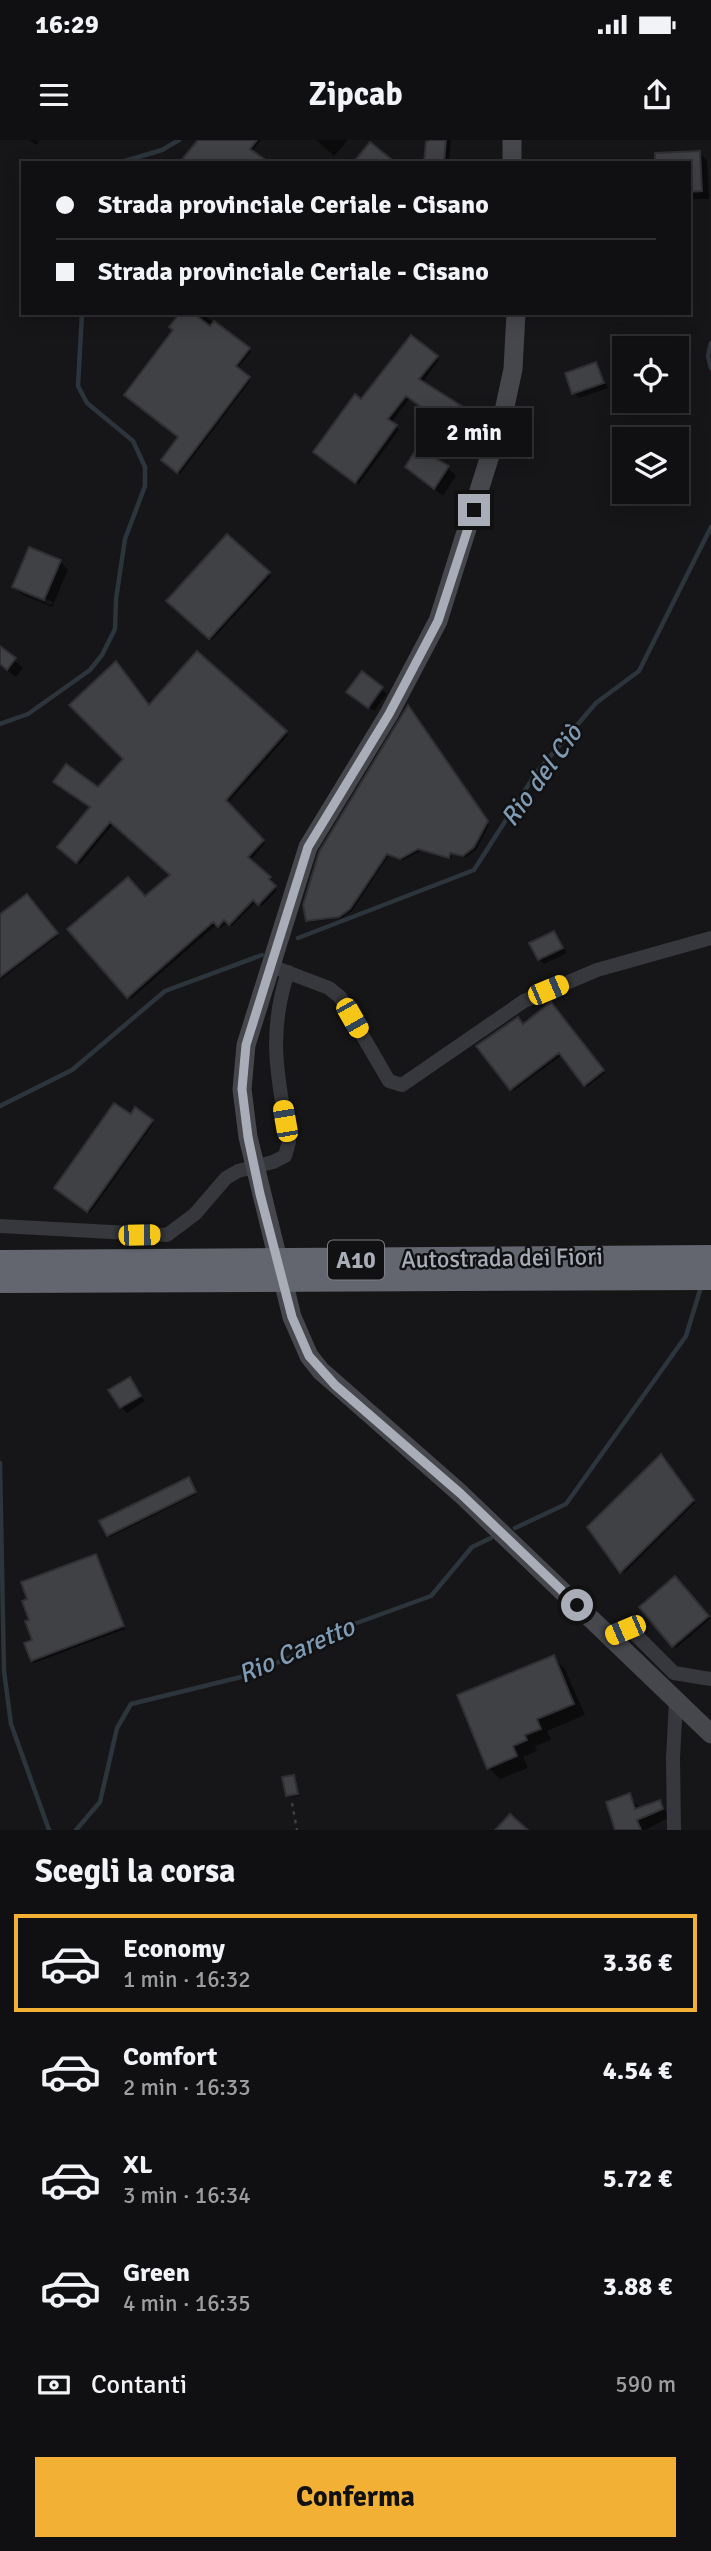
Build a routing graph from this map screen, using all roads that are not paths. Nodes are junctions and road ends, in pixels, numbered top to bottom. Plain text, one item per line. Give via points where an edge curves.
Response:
1 (512, 140) edge
2 (513, 161) edge
3 (516, 315) edge
4 (711, 938) edge
5 (279, 969) junction
6 (0, 1226) edge
7 (711, 1257) edge
8 (0, 1262) edge
9 (711, 1278) edge
10 (0, 1282) edge
11 (610, 1637) junction
12 (711, 1679) edge
13 (677, 1701) junction
14 (711, 1734) edge
15 (674, 1830) edge

1 - 2 main road
3 - 5 main road via 513,369 504,411 438,621 389,714 308,847
4 - 5 street via 597,970 524,1000 402,1085 389,1081 340,998 329,988
5 - 6 street via 274,1049 289,1142 285,1156 226,1178 195,1214 167,1235
5 - 11 main road via 246,1045 242,1070 248,1137 260,1194 292,1317 309,1356
7 - 8 highway, Autostrada dei Fiori / A10
9 - 10 highway, Autostrada dei Fiori / A10
11 - 12 street via 625,1630 634,1633 674,1673
11 - 13 main road
13 - 14 main road
13 - 15 street

